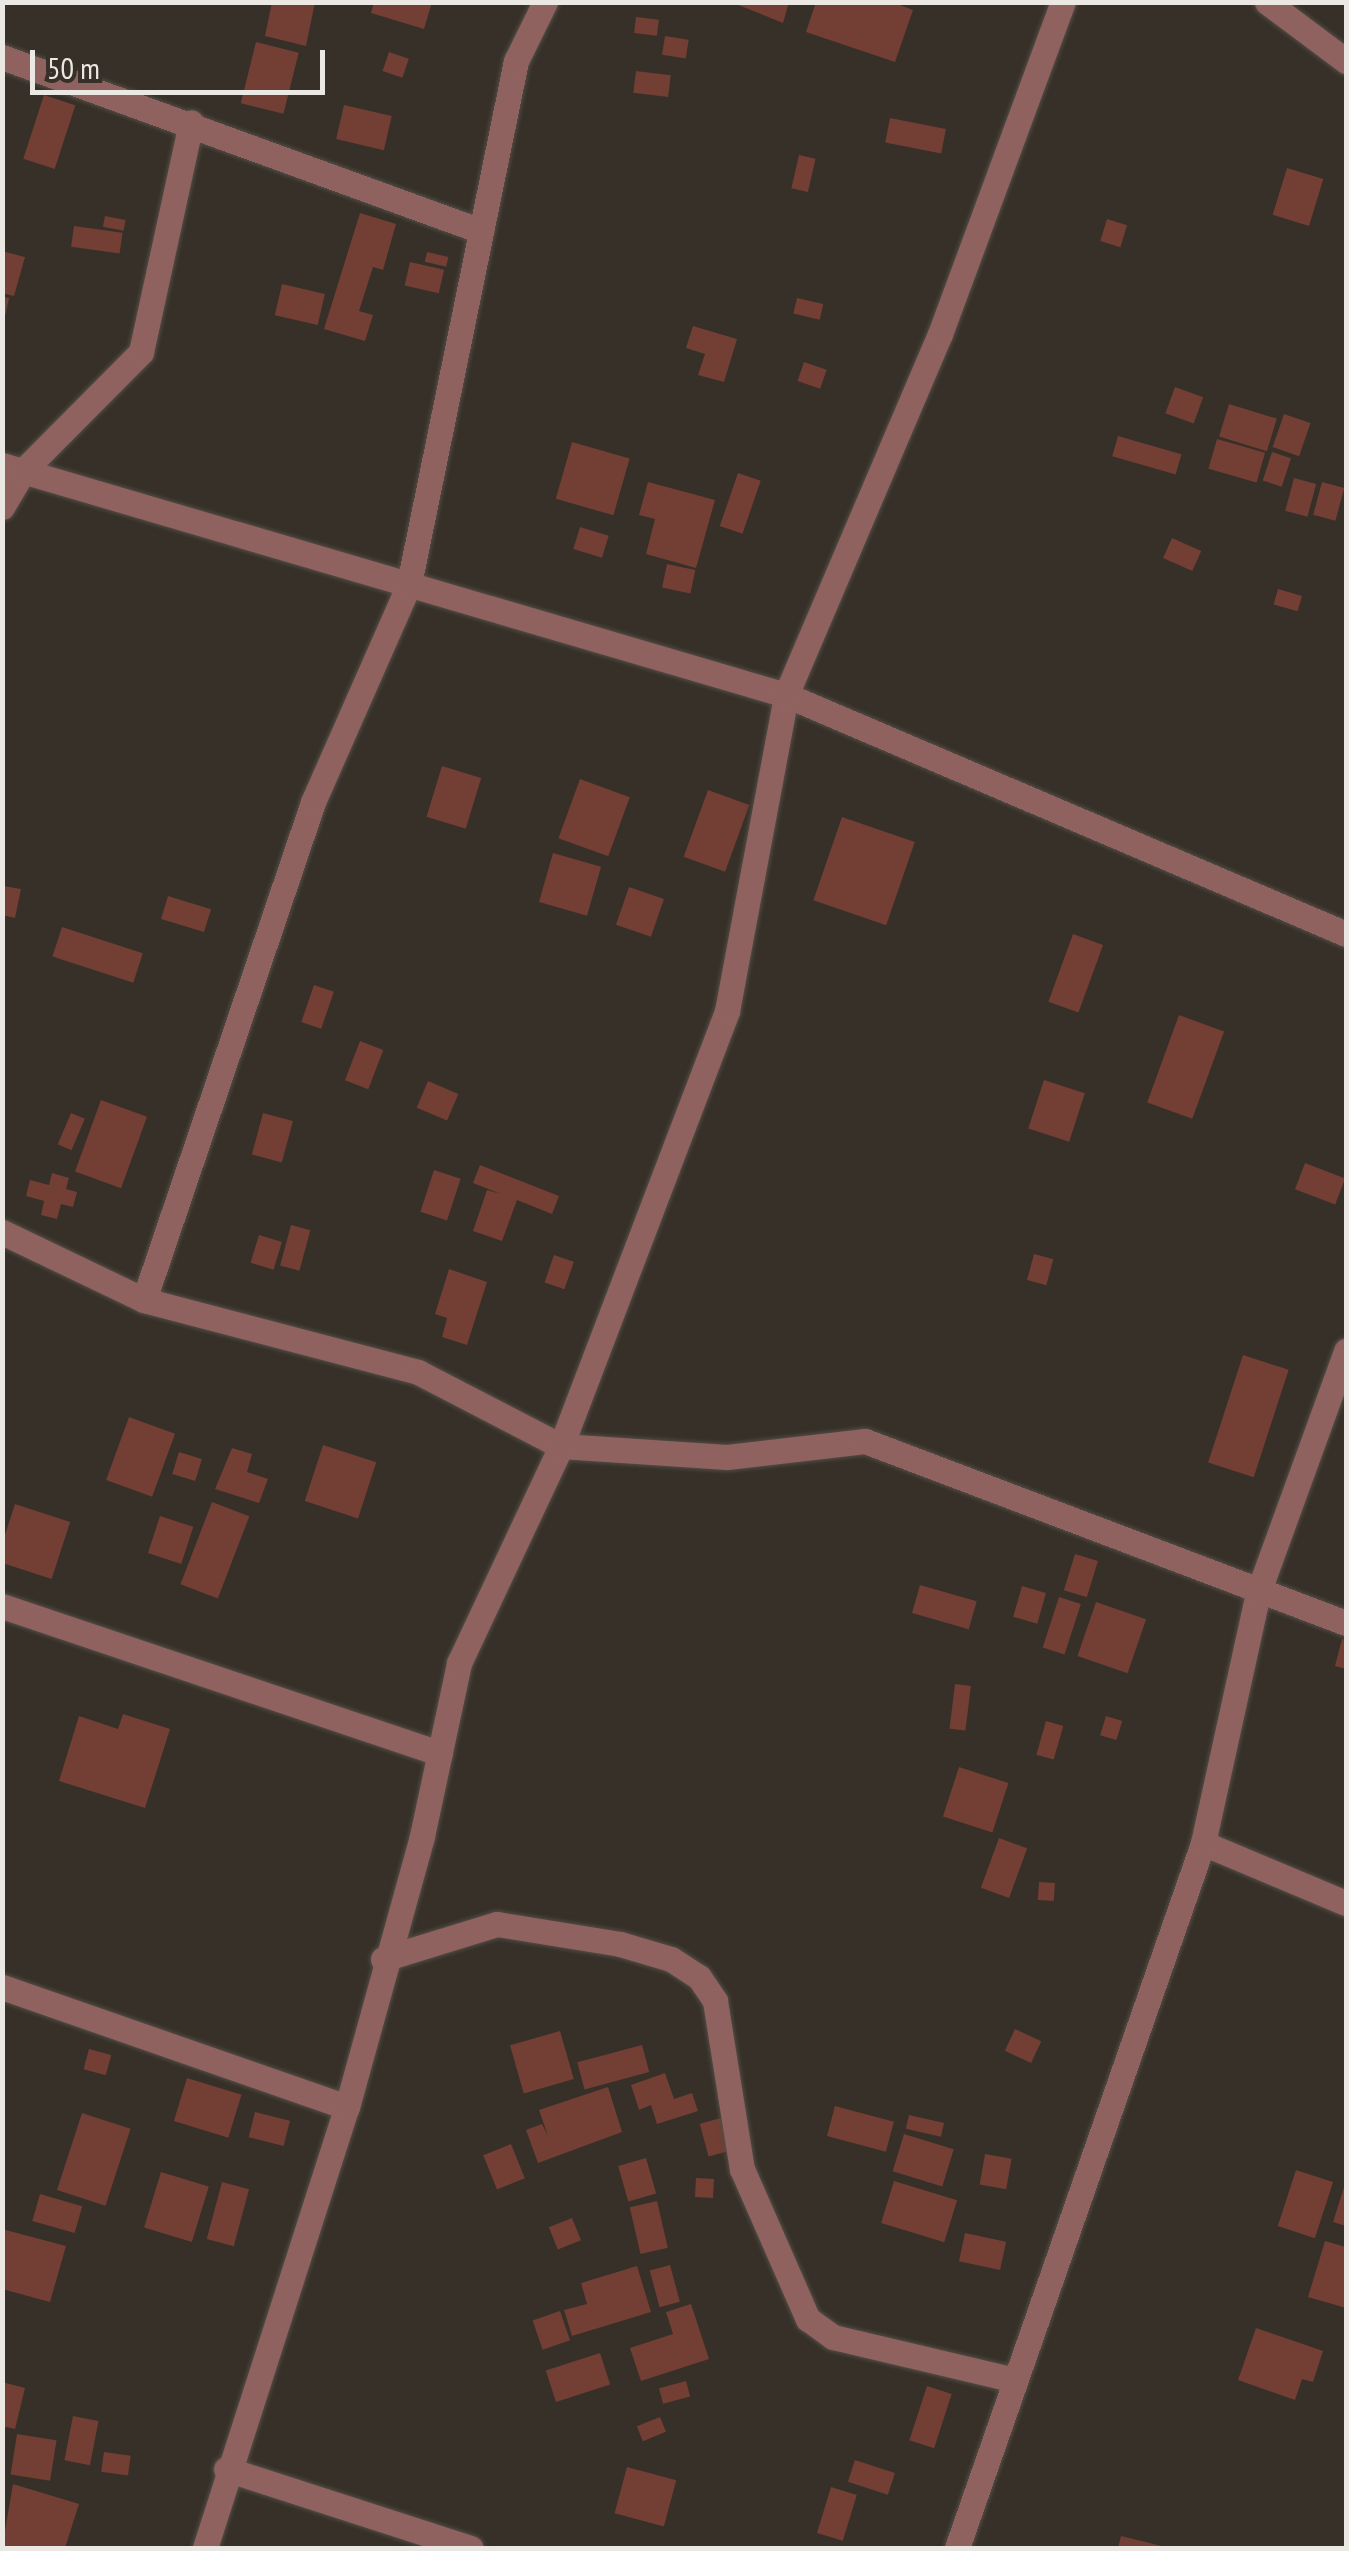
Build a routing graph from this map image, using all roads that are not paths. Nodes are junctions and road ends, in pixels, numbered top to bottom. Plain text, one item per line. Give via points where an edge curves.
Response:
1 (545, 2) edge
2 (1063, 2) edge
3 (1267, 2) edge
4 (2, 57) edge
5 (1346, 61) edge
6 (191, 122) junction
7 (481, 231) junction
8 (13, 467) edge
9 (2, 507) edge
10 (409, 584) junction
11 (786, 695) junction
12 (1346, 934) edge
13 (2, 1232) edge
14 (144, 1300) junction
15 (1346, 1351) edge
16 (561, 1446) junction
17 (1258, 1593) junction
18 (2, 1606) edge
19 (1346, 1623) edge
20 (440, 1753) junction
21 (1203, 1843) junction
22 (1346, 1903) edge
23 (383, 1959) junction
24 (2, 1987) edge
25 (348, 2107) junction
26 (1015, 2380) junction
27 (226, 2469) junction
28 (205, 2548) edge
29 (471, 2548) edge
30 (957, 2548) edge

1 - 7 street via 516,61
2 - 11 street via 940,334
3 - 5 street
4 - 6 street
6 - 7 street
6 - 8 street via 141,352
7 - 10 street
8 - 9 street
8 - 10 street
10 - 11 street
10 - 14 street via 313,802
11 - 12 street
11 - 16 street via 726,1011
13 - 14 street
14 - 16 street via 418,1372
15 - 17 street
16 - 17 street via 727,1457 865,1441
16 - 20 street via 459,1663
17 - 19 street
17 - 21 street
18 - 20 street
20 - 23 street
21 - 22 street
21 - 26 street
23 - 25 street
23 - 26 street via 497,1924 620,1944 671,1959 699,1977 714,2001 742,2169 808,2319 832,2337
24 - 25 street
25 - 27 street
26 - 30 street
27 - 28 street
27 - 29 street

